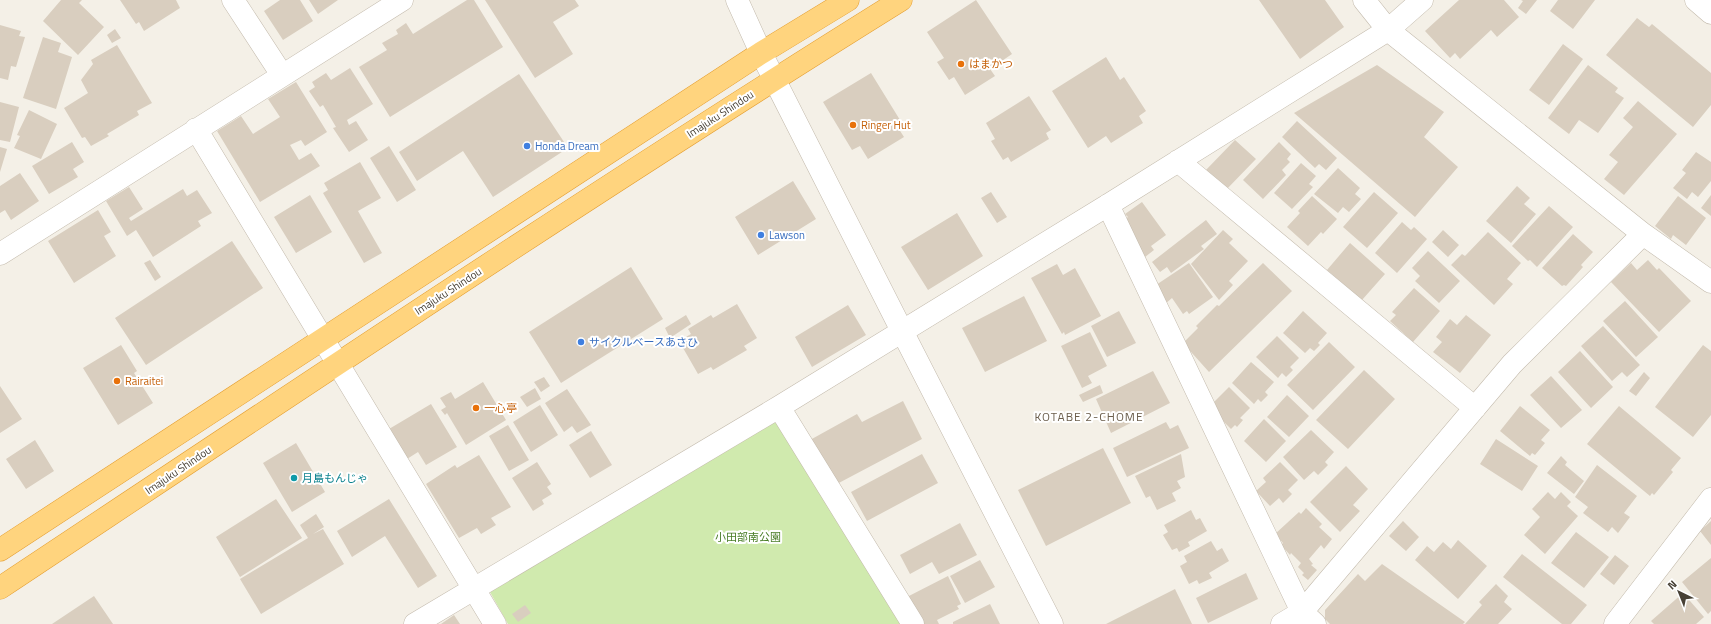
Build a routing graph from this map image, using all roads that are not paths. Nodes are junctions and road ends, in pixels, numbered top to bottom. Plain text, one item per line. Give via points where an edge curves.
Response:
1 (232, 0) edge
2 (402, 0) edge
3 (737, 0) edge
4 (848, 0) edge
5 (901, 0) edge
6 (1364, 0) edge
7 (1422, 0) edge
8 (1696, 0) edge
9 (1711, 13) edge
10 (1388, 30) junction
11 (762, 53) junction
12 (282, 75) junction
13 (775, 78) junction
14 (196, 129) junction
15 (1178, 162) junction
16 (1108, 206) junction
17 (1643, 234) junction
18 (0, 254) edge
19 (1711, 282) edge
20 (902, 332) junction
21 (323, 339) junction
22 (338, 363) junction
23 (779, 407) junction
24 (1475, 408) junction
25 (1711, 499) edge
26 (0, 550) edge
27 (0, 588) edge
28 (474, 588) junction
29 (1308, 618) edge
30 (415, 624) edge
31 (495, 624) edge
32 (913, 624) edge
33 (1052, 624) edge
34 (1282, 624) edge
35 (1615, 624) edge

1 - 12 street
2 - 12 street
3 - 11 street
4 - 11 highway
5 - 13 highway, Imajuku Shindou
6 - 10 street
7 - 10 street
8 - 9 street
10 - 15 street
10 - 17 street
11 - 13 street
11 - 21 highway
12 - 14 street
13 - 20 street
13 - 22 highway, Imajuku Shindou
14 - 18 street
14 - 21 street
15 - 16 street
15 - 24 street
16 - 20 street
16 - 29 street
17 - 19 street
17 - 24 street via 1512,364
20 - 23 street
20 - 33 street
21 - 22 street
21 - 26 highway
22 - 27 highway, Imajuku Shindou
22 - 28 street
23 - 28 street
23 - 32 street
24 - 29 street
25 - 35 street
28 - 30 street
28 - 31 street
29 - 34 street

